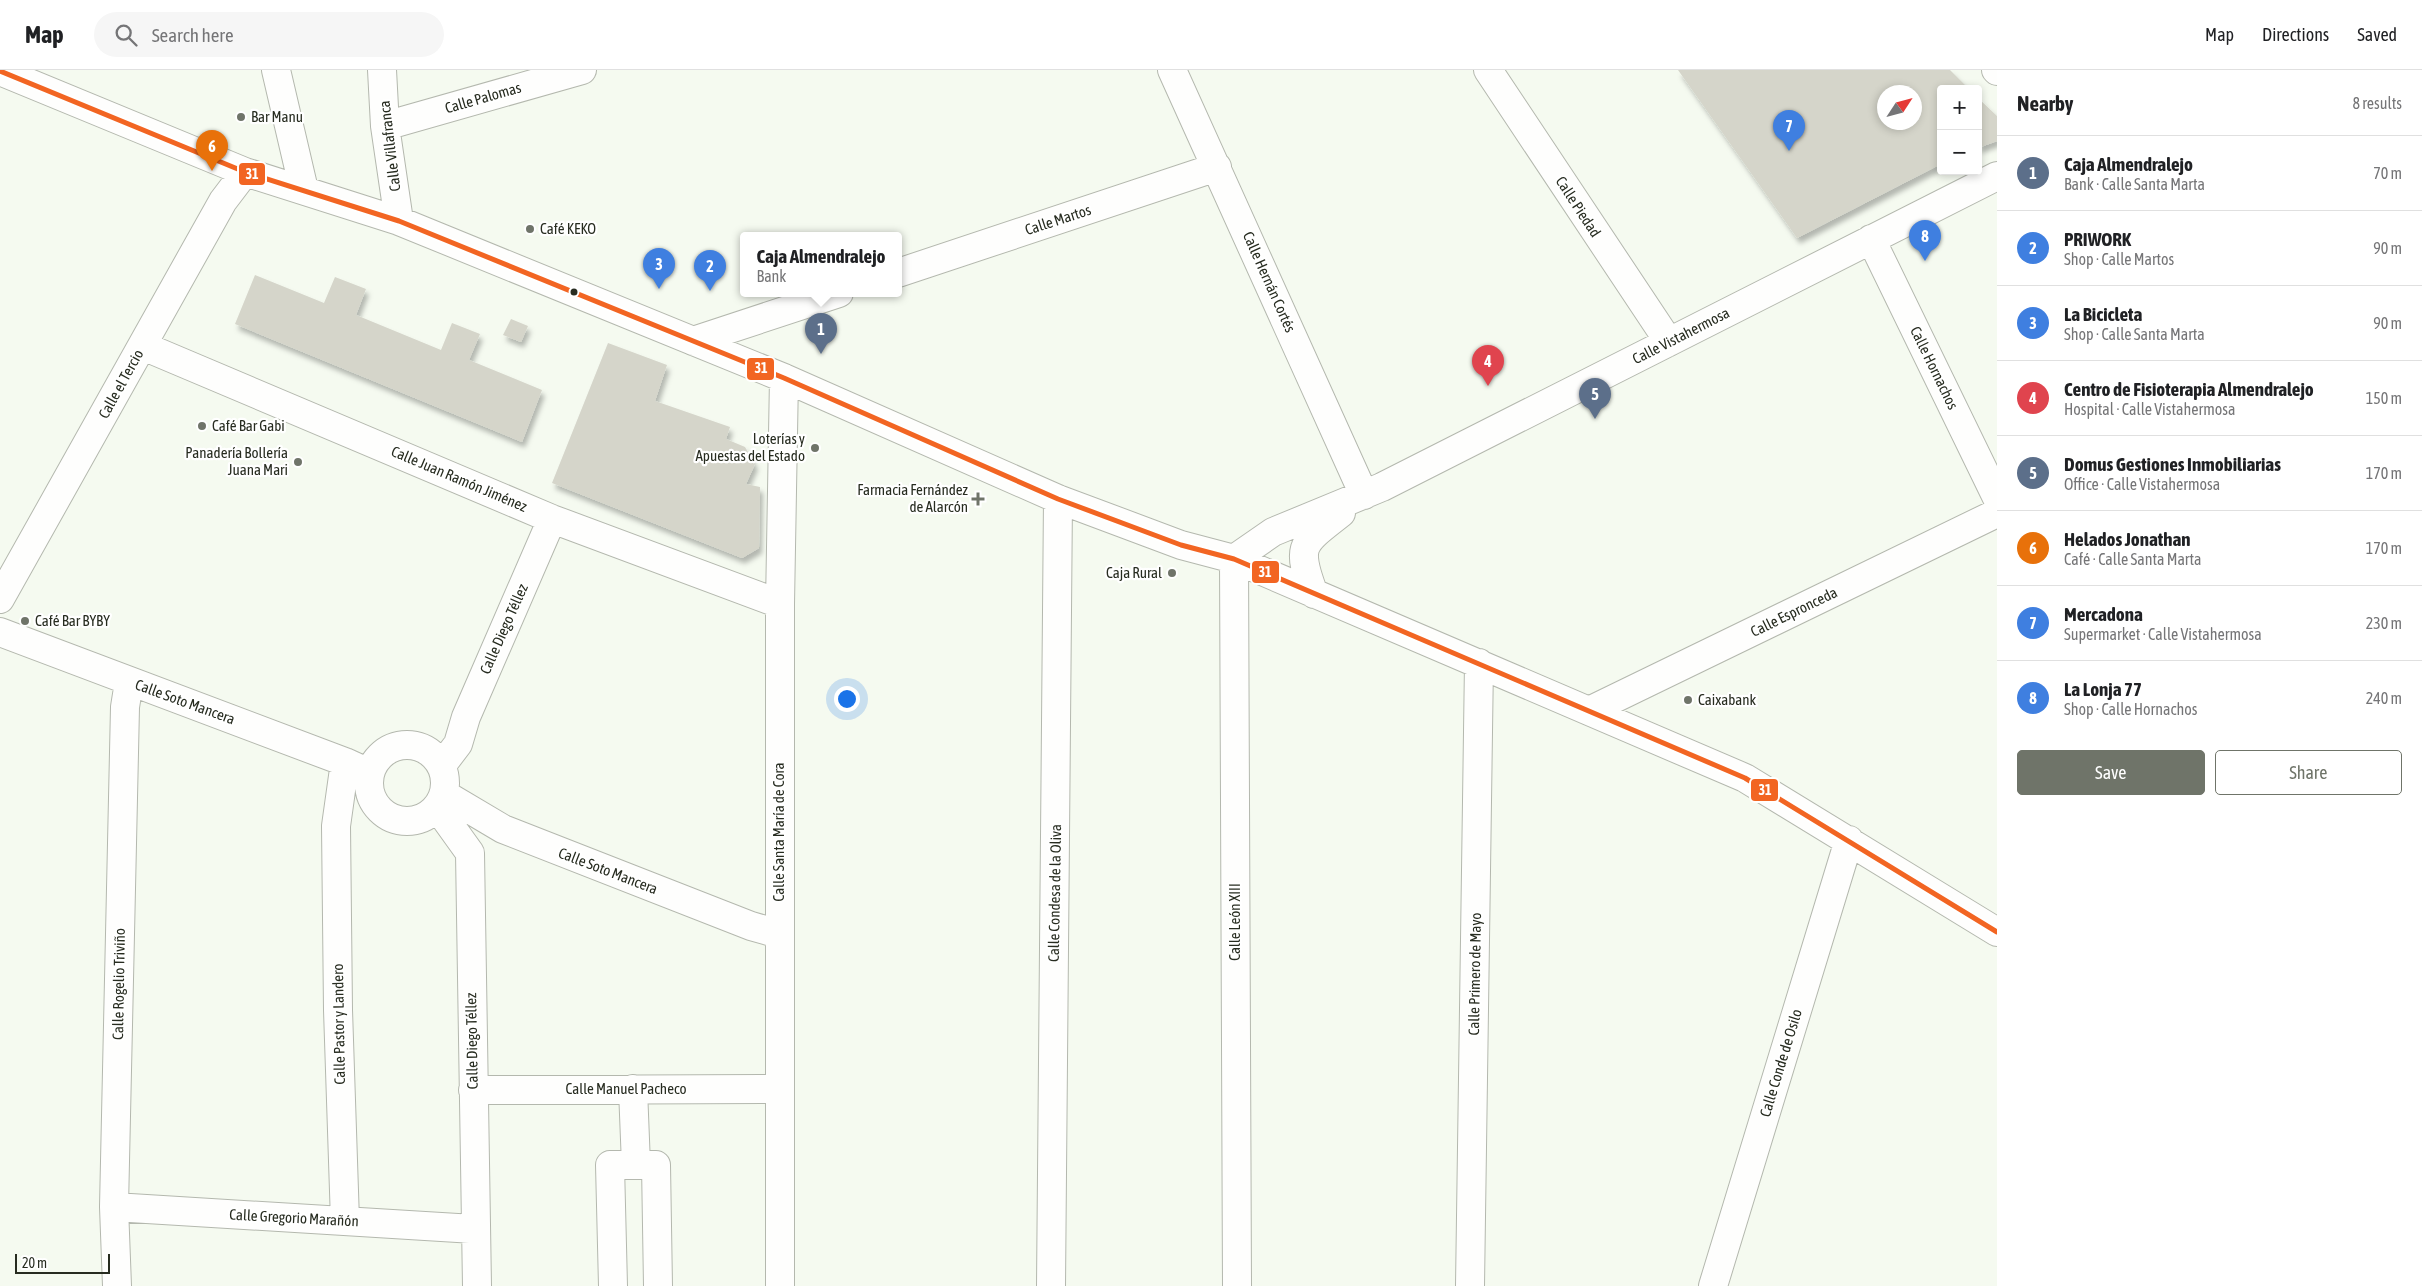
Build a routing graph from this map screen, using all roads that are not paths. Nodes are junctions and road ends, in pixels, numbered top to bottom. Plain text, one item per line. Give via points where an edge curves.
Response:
1 (276, 70) edge
2 (382, 70) edge
3 (582, 70) edge
4 (1172, 70) edge
5 (1488, 70) edge
6 (0, 71) edge
7 (50, 81) edge
8 (385, 126) junction
9 (1217, 168) junction
10 (245, 172) junction
11 (1997, 176) edge
12 (304, 190) junction
13 (399, 221) junction
14 (1871, 239) junction
15 (902, 272) edge
16 (827, 297) edge
17 (693, 341) junction
18 (1669, 342) junction
19 (143, 346) junction
20 (784, 378) junction
21 (1364, 495) junction
22 (1997, 498) edge
23 (1058, 500) junction
24 (1997, 514) edge
25 (552, 519) junction
26 (1234, 559) junction
27 (1314, 594) junction
28 (0, 599) edge
29 (780, 604) junction
30 (0, 632) edge
31 (1479, 663) junction
32 (129, 682) junction
33 (1591, 710) junction
34 (442, 765) junction
35 (357, 768) junction
36 (440, 801) junction
37 (373, 803) junction
38 (336, 826) junction
39 (1849, 840) junction
40 (1997, 932) edge
41 (779, 934) junction
42 (633, 1089) junction
43 (779, 1089) junction
44 (473, 1090) junction
45 (636, 1165) junction
46 (114, 1207) junction
47 (345, 1221) junction
48 (474, 1229) junction
49 (117, 1286) edge
50 (477, 1286) edge
51 (613, 1286) edge
52 (658, 1286) edge
53 (780, 1286) edge
54 (1051, 1286) edge
55 (1237, 1286) edge
56 (1470, 1286) edge
57 (1713, 1286) edge

1 - 12 street
2 - 8 street, Calle Villafranca
3 - 8 street, Calle Palomas
4 - 9 street, Calle Hernán Cortés
5 - 18 street, Calle Piedad
6 - 7 street
7 - 10 street
8 - 13 street, Calle Villafranca
9 - 15 street, Calle Martos
9 - 21 street, Calle Hernán Cortés
10 - 12 street
10 - 19 street, Calle el Tercio via 223,202
11 - 14 street, Calle Vistahermosa
12 - 13 street
13 - 17 street
14 - 18 street, Calle Vistahermosa
14 - 22 street, Calle Hornachos
16 - 17 street
17 - 20 street
18 - 21 street, Calle Vistahermosa
19 - 25 street, Calle Juan Ramón Jiménez
19 - 28 street, Calle el Tercio
20 - 23 street
20 - 29 street, Calle Santa María de Cora
21 - 26 street, Calle Vistahermosa via 1273,532
21 - 27 street, Calle Vistahermosa via 1309,538 1303,562
23 - 26 street via 1181,545
23 - 54 street, Calle Condesa de la Oliva
24 - 33 street, Calle Espronceda
25 - 29 street, Calle Juan Ramón Jiménez
25 - 34 street, Calle Diego Téllez via 466,717 458,744
26 - 27 street
26 - 55 street, Calle León XIII
27 - 31 street
29 - 41 street, Calle Santa María de Cora
30 - 32 street, Calle Soto Mancera
31 - 33 street
31 - 56 street, Calle Primero de Mayo
32 - 35 street, Calle Soto Mancera
32 - 46 street, Calle Rogelio Triviño via 125,707
33 - 39 street via 1745,778
34 - 35 street via 433,754 419,746 402,744 387,749
34 - 36 street via 445,780
35 - 37 street
35 - 38 street, Calle Pastor y Landero
36 - 37 street via 425,817 412,821 397,820 383,814
36 - 41 street, Calle Soto Mancera via 503,829
36 - 44 street, Calle Diego Téllez via 470,853
37 - 38 street
38 - 47 street, Calle Pastor y Landero
39 - 40 street
39 - 57 street, Calle Conde de Osilo
41 - 43 street, Calle Santa María de Cora
42 - 43 street, Calle Manuel Pacheco
42 - 44 street, Calle Manuel Pacheco
42 - 45 street
43 - 53 street, Calle Santa María de Cora
44 - 48 street, Calle Diego Téllez
45 - 51 street via 610,1165
45 - 52 street via 656,1165
46 - 47 street, Calle Gregorio Marañón
46 - 49 street, Calle Rogelio Triviño
47 - 48 street, Calle Gregorio Marañón
48 - 50 street, Calle Diego Téllez

